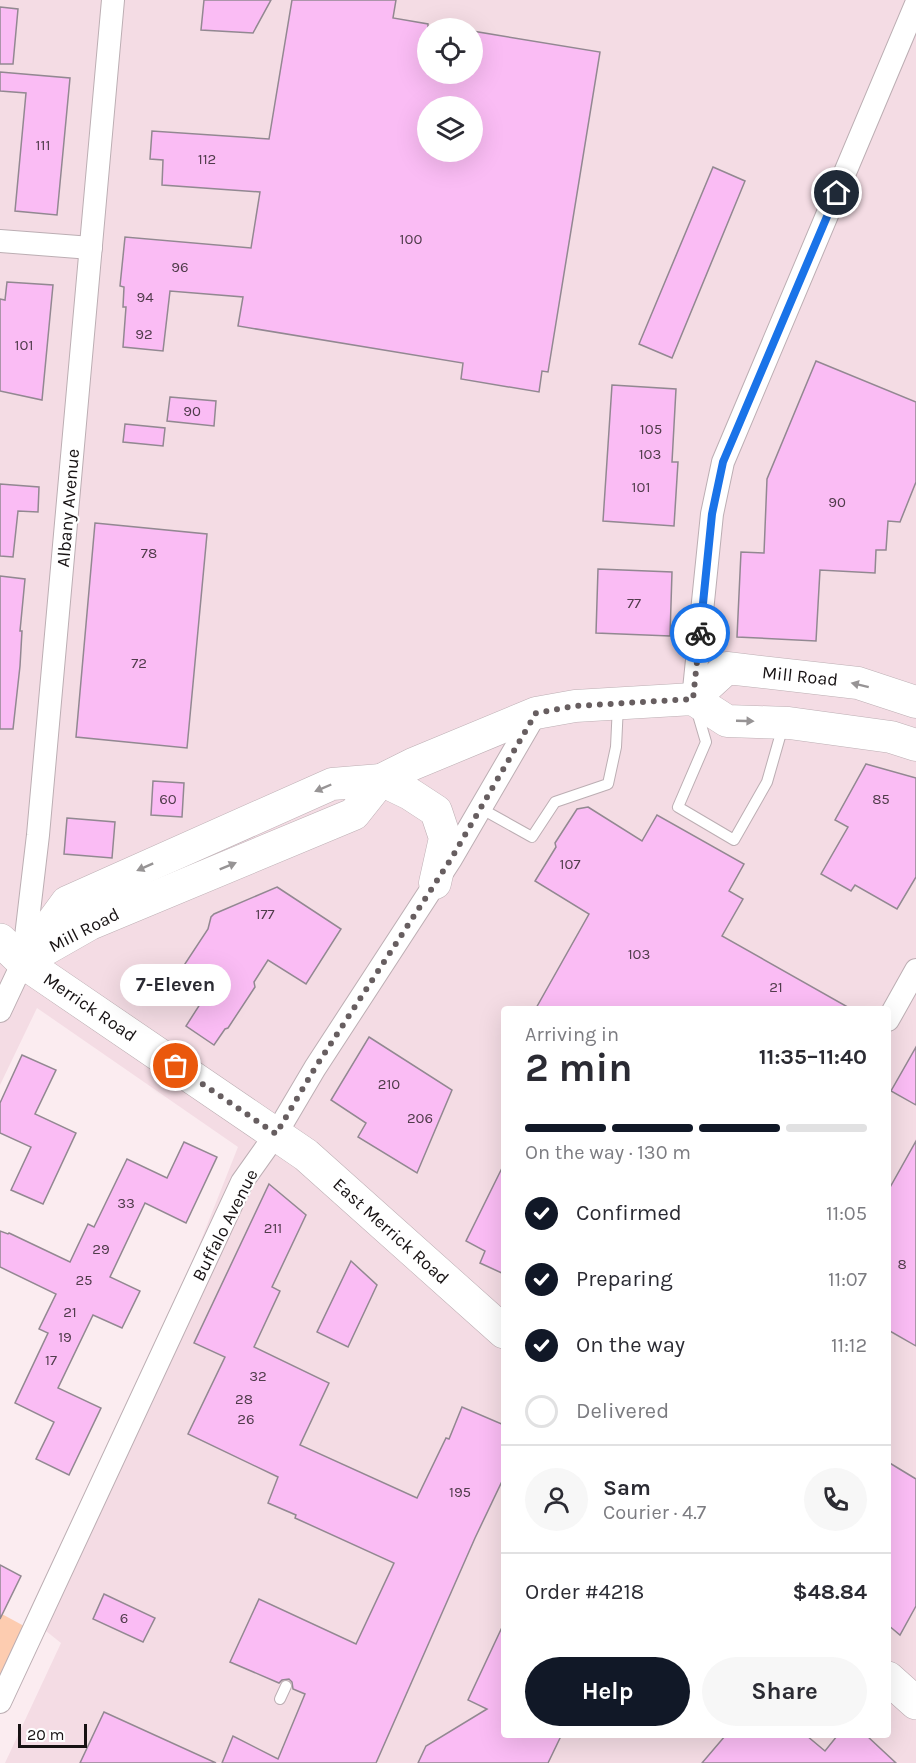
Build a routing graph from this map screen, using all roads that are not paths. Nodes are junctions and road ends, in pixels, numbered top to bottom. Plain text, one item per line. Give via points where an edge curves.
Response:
1 (113, 0) edge
2 (916, 4) edge
3 (0, 241) edge
4 (91, 248) junction
5 (693, 699) junction
6 (916, 702) edge
7 (618, 704) junction
8 (536, 713) junction
9 (784, 723) junction
10 (916, 745) edge
11 (381, 780) junction
12 (480, 808) junction
13 (435, 883) junction
14 (0, 940) edge
15 (12, 960) edge
16 (916, 970) edge
17 (0, 1011) edge
18 (891, 1015) edge
19 (276, 1134) junction
20 (501, 1329) edge
21 (286, 1686) dead end
22 (280, 1699) dead end
23 (0, 1702) edge

1 - 4 street, Albany Avenue
2 - 5 street via 723,462 712,514
3 - 4 street
4 - 15 street, Albany Avenue via 39,826
6 -> 5 main road, Mill Road via 858,683 728,668
5 - 7 main road, Mill Road
5 -> 9 main road via 727,721
5 - 9 lane via 706,742 678,807 734,840 767,782
7 - 8 main road, Mill Road
7 - 12 lane via 616,747 608,784 555,802 532,837
8 - 11 main road, Mill Road
8 - 12 street, Buffalo Avenue
9 - 10 main road via 891,737
11 - 13 main road via 436,811 445,838
11 - 15 main road, Mill Road via 354,814
12 - 13 street, Buffalo Avenue
13 - 19 street, Buffalo Avenue
14 - 15 main road, Merrick Road
15 - 17 street, Albany Avenue
15 - 19 main road, Merrick Road
16 - 18 street
19 - 20 main road, East Merrick Road via 306,1155
19 - 23 street, Buffalo Avenue via 242,1182
21 - 22 lane

